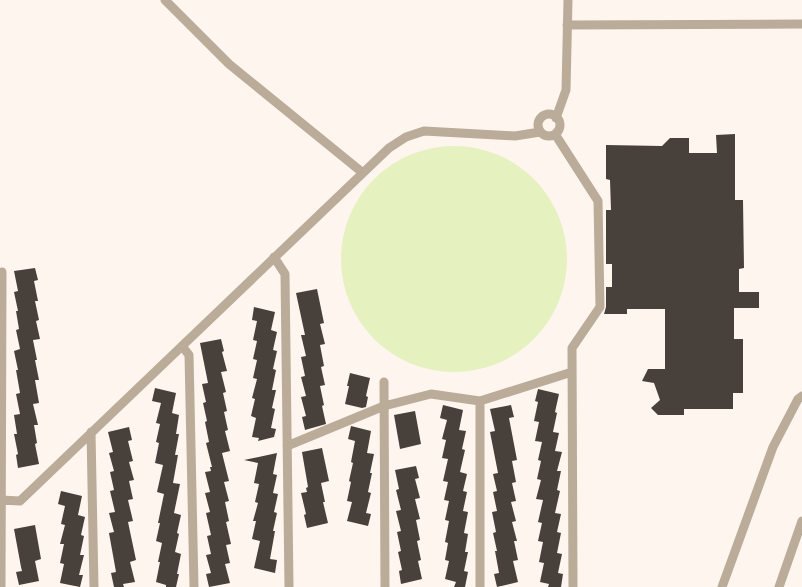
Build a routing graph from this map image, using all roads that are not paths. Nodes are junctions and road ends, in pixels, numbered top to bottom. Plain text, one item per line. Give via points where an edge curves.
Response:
1 (165, 0) edge
2 (568, 0) edge
3 (802, 24) edge
4 (567, 25) junction
5 (556, 118) junction
6 (540, 132) junction
7 (555, 134) junction
8 (363, 173) junction
9 (274, 257) junction
10 (2, 272) dead end
11 (182, 346) junction
12 (572, 372) junction
13 (384, 382) dead end
14 (802, 396) edge
15 (480, 401) junction
16 (384, 406) junction
17 (92, 432) junction
18 (287, 446) junction
19 (1, 499) edge
20 (802, 522) edge
21 (1, 587) edge
22 (94, 587) edge
23 (194, 587) edge
24 (289, 587) edge
25 (385, 587) edge
26 (480, 587) edge
27 (573, 587) edge
28 (722, 587) edge
29 (779, 587) edge

1 - 8 street via 230,64
2 - 4 street
3 - 4 street
4 - 5 street via 566,90
5 - 6 street via 550,115 543,117 538,125
5 - 7 street via 560,125
6 - 7 street via 549,136
6 - 8 street via 515,136 424,131 406,137 389,148
7 - 12 street via 598,201 600,307 572,348
8 - 9 street
9 - 11 street
9 - 18 street via 285,274
10 - 19 street
11 - 17 street
11 - 23 street via 189,355
12 - 15 street
12 - 27 street
13 - 16 street
14 - 28 street via 773,447
15 - 16 street via 431,394
15 - 26 street
16 - 18 street
16 - 25 street
17 - 19 street via 20,501
17 - 22 street
18 - 24 street
19 - 21 street
20 - 29 street

